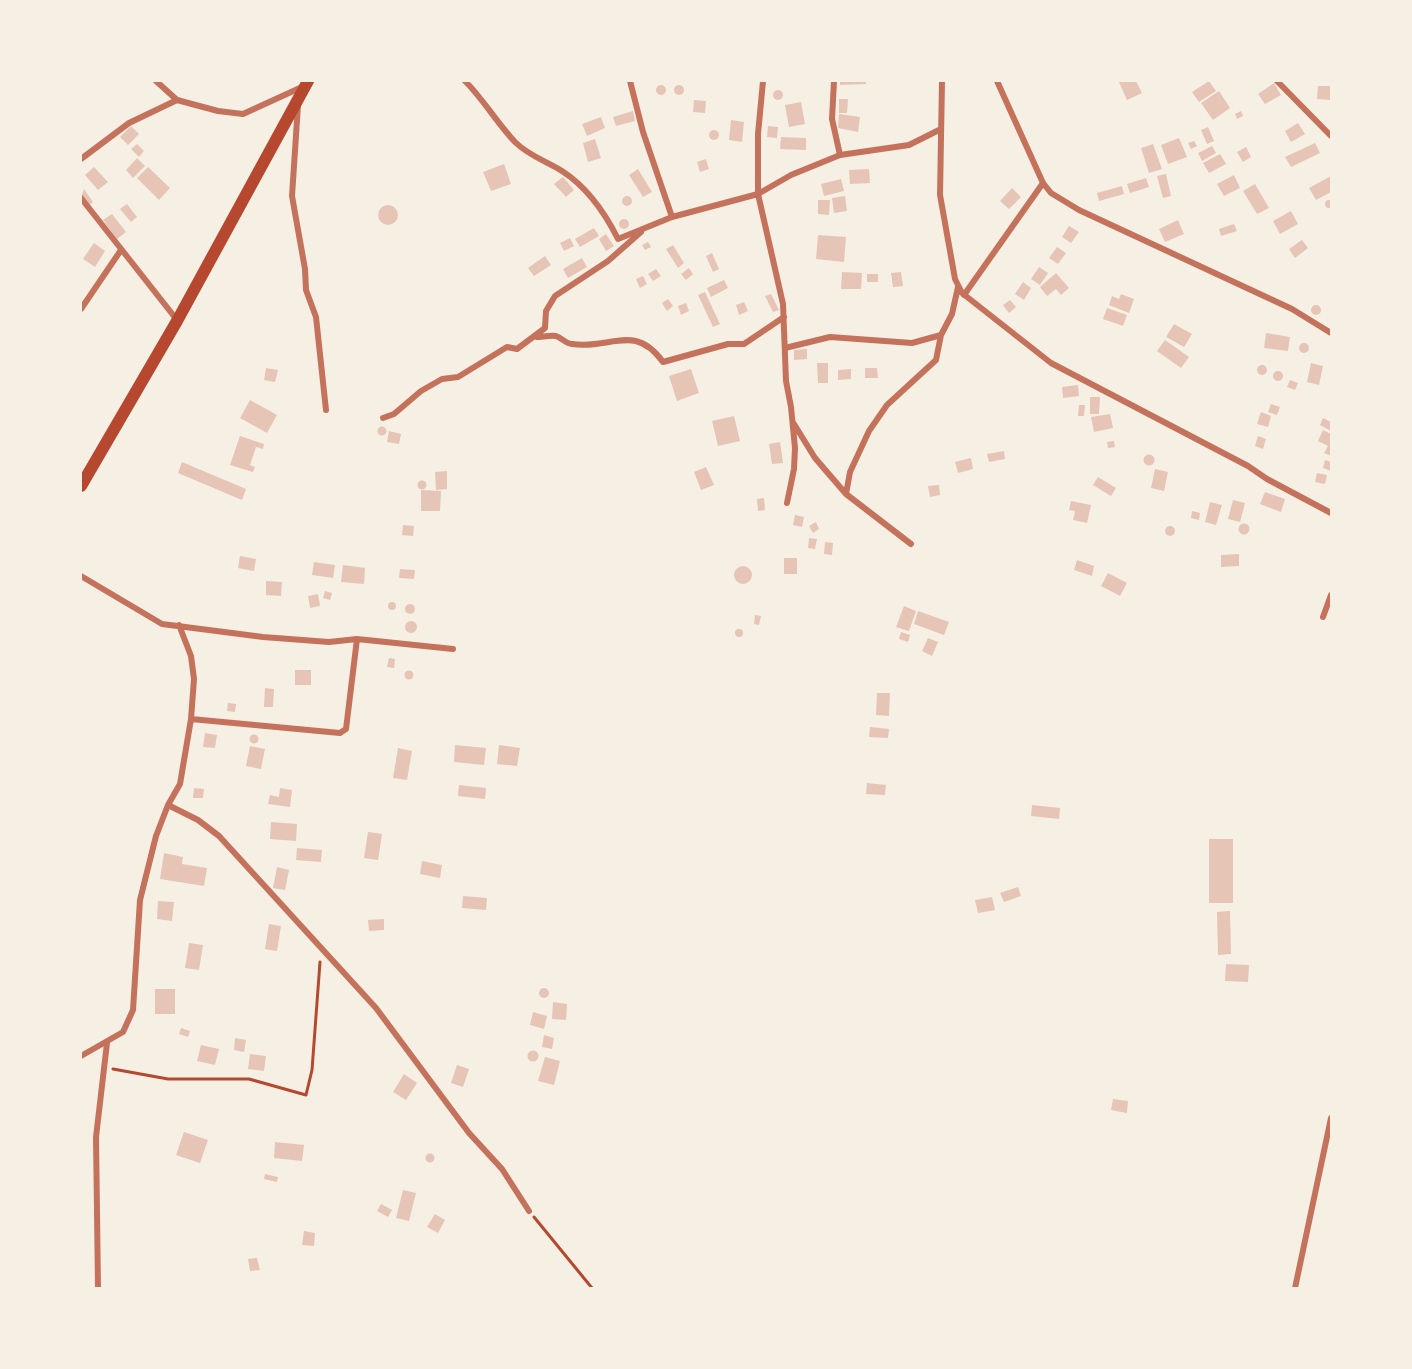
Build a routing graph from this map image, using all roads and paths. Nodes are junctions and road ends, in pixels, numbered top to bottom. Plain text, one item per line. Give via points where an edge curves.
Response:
1 (156, 81) edge
2 (465, 81) edge
3 (630, 81) edge
4 (763, 81) edge
5 (834, 81) edge
6 (942, 81) edge
7 (997, 81) edge
8 (1277, 81) edge
9 (308, 82) edge
10 (299, 98) junction
11 (177, 100) junction
12 (939, 130) junction
13 (1331, 136) edge
14 (840, 155) junction
15 (81, 159) edge
16 (1043, 183) junction
17 (758, 194) junction
18 (81, 198) edge
19 (672, 217) junction
20 (645, 228) junction
21 (121, 250) junction
22 (958, 286) junction
23 (964, 295) junction
24 (81, 309) edge
25 (784, 317) junction
26 (177, 321) junction
27 (1331, 333) edge
28 (941, 335) junction
29 (536, 337) junction
30 (785, 348) junction
31 (326, 410) dead end
32 (383, 418) dead end
33 (792, 421) junction
34 (81, 486) edge
35 (846, 494) junction
36 (786, 503) dead end
37 (1331, 513) edge
38 (911, 544) dead end
39 (81, 576) edge
40 (1331, 595) edge
41 (1331, 614) edge
42 (179, 625) junction
43 (357, 639) junction
44 (453, 649) dead end
45 (191, 719) junction
46 (168, 805) junction
47 (321, 945) junction
48 (107, 1043) junction
49 (81, 1056) edge
50 (104, 1068) junction
51 (1331, 1118) edge
52 (530, 1211) joint
53 (98, 1288) edge
54 (592, 1288) edge
55 (1295, 1288) edge

1 - 11 street
2 - 20 street via 515,142 532,156 563,171 603,209 618,239
3 - 19 street
4 - 17 street
5 - 14 street via 832,120
6 - 12 street
7 - 16 street
8 - 13 street
9 - 10 main road
9 - 11 street via 243,114
10 - 26 main road
10 - 31 street via 292,196 306,290 316,317
11 - 15 street via 129,123
12 - 14 street via 909,145
12 - 22 street via 940,195
14 - 17 street
16 - 23 street
16 - 27 street via 1051,193 1079,210 1292,309
17 - 19 street
17 - 25 street
18 - 21 street
19 - 20 street
20 - 29 street via 608,261 555,296 546,311 545,328
21 - 24 street
21 - 26 street
22 - 23 street
22 - 28 street via 952,314
23 - 37 street via 1051,363
25 - 29 street via 744,344 728,344 663,362 652,347 638,341 570,344 555,336
25 - 30 street
26 - 34 main road
28 - 30 street via 912,343 830,338
28 - 35 street via 936,360 887,405 869,431 850,472
29 - 32 street via 517,349 507,347 458,376 442,379
30 - 33 street
33 - 35 street via 814,458
33 - 36 street via 794,468
35 - 38 street
39 - 42 street via 162,624
40 - 41 street via 1323,617
42 - 43 street via 263,637 329,642
42 - 45 street via 191,656 194,679
43 - 44 street
43 - 45 street via 346,729 340,733
45 - 46 street via 180,784
46 - 47 street via 198,819 219,836
46 - 48 street via 140,900 133,1010 123,1032
47 - 50 path via 313,1060 306,1095 249,1079 168,1079
47 - 52 street via 376,1008 470,1133 502,1169
48 - 49 street
48 - 50 street
50 - 53 street via 96,1137
51 - 55 street
52 - 54 path

